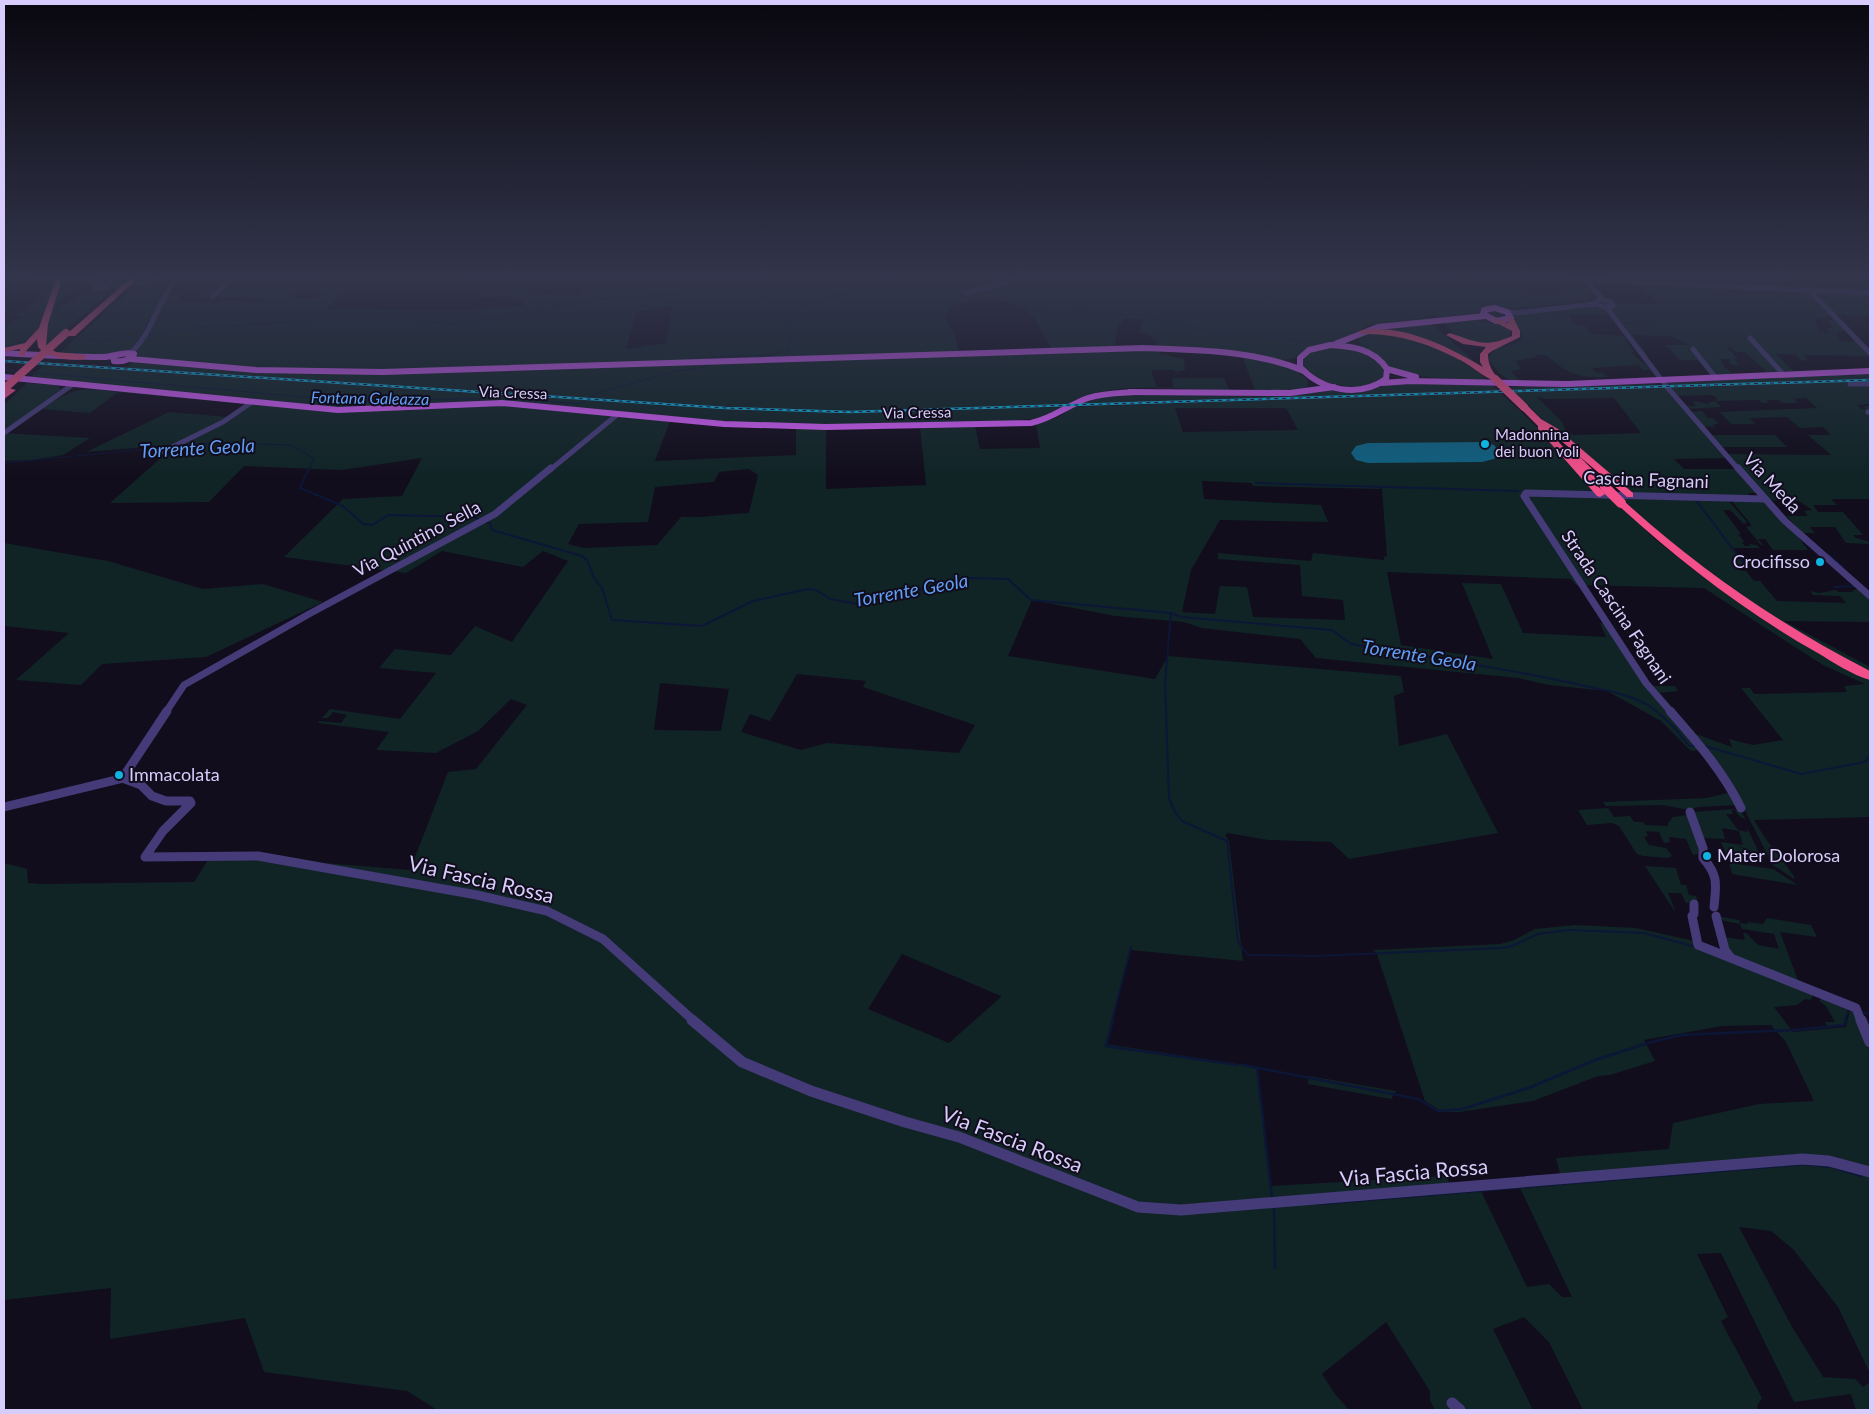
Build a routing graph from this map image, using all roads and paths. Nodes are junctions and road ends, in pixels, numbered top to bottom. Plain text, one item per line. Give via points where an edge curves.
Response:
1 (28, 345) joint
2 (37, 345) edge
3 (41, 345) edge
4 (57, 345) edge
5 (138, 345) edge
6 (1330, 345) joint
7 (1358, 345) edge
8 (1430, 345) edge
9 (1485, 345) edge
10 (1497, 345) edge
11 (1635, 345) edge
12 (1756, 345) edge
13 (1492, 347) junction
14 (1693, 349) dead end
15 (1364, 351) junction
16 (4, 352) edge
17 (22, 354) junction
18 (1302, 354) junction
19 (131, 356) junction
20 (84, 357) junction
21 (1273, 361) junction
22 (708, 362) joint
23 (1387, 369) junction
24 (1870, 371) edge
25 (1306, 374) junction
26 (1784, 375) junction
27 (4, 377) edge
28 (1494, 378) junction
29 (1716, 378) junction
30 (1662, 380) junction
31 (1441, 381) junction
32 (1382, 383) junction
33 (1850, 384) dead end
34 (1870, 384) edge
35 (72, 385) junction
36 (1334, 387) junction
37 (8, 389) edge
38 (1297, 392) junction
39 (4, 397) edge
40 (252, 402) junction
41 (618, 414) junction
42 (1538, 421) junction
43 (1015, 423) joint
44 (4, 433) edge
45 (165, 450) dead end
46 (1602, 490) junction
47 (1526, 493) joint
48 (1630, 495) junction
49 (1766, 499) junction
50 (1870, 596) edge
51 (1870, 676) edge
52 (124, 778) junction
53 (4, 806) edge
54 (1741, 808) dead end
55 (1690, 812) dead end
56 (1694, 904) dead end
57 (1731, 958) junction
58 (1870, 1042) edge
59 (1870, 1172) edge

1 - 16 highway
1 - 17 highway
2 - 17 highway
3 - 20 highway via 54,353
4 - 37 highway
5 - 19 street
6 - 15 main road
6 - 18 main road
7 - 15 main road
8 - 28 highway via 1462,358
9 - 13 highway
10 - 13 highway
11 - 30 street, Via Meda
12 - 26 street
13 - 28 highway via 1484,354 1484,362
14 - 29 street
15 - 23 main road via 1382,361
16 - 17 main road
17 - 20 main road
18 - 21 main road via 1290,361
18 - 25 main road via 1299,362
19 - 20 main road via 119,362 114,358
19 - 22 main road via 163,364 354,372
21 - 22 main road via 1143,348
21 - 25 main road via 1296,367
23 - 31 main road
23 - 32 main road via 1388,374
24 - 26 main road
25 - 36 main road
25 - 38 main road via 1311,386
26 - 29 main road
27 - 35 main road, Via Cressa
28 - 42 highway, bridge
29 - 30 main road
30 - 31 main road via 1536,384
30 - 49 street, Via Meda
31 - 32 main road
32 - 36 main road via 1361,389
33 - 34 street
35 - 40 main road, Via Cressa
35 - 44 street
36 - 38 main road
37 - 39 highway
38 - 43 main road via 1109,391 1083,397 1052,416
40 - 41 main road, Via Cressa via 348,410 508,403
40 - 45 street via 223,422
41 - 43 main road, Via Cressa via 724,424 798,426
41 - 52 street, Via Quintino Sella via 495,514 184,685 127,768
42 - 46 highway via 1542,429
42 - 48 highway via 1555,431
46 - 47 street, Cascina Fagnani
46 - 48 street, Cascina Fagnani
46 - 51 highway, bridge via 1730,594
47 - 54 street, Strada Cascina Fagnani via 1525,499 1646,683 1708,755 1730,785
48 - 49 street, Cascina Fagnani
49 - 50 street, Via Meda
52 - 53 street
52 - 59 street, Via Fascia Rossa via 141,785 152,796 191,803 163,831 145,857 258,856 477,894 546,910 603,939 742,1062 811,1091 959,1137 1138,1208 1181,1210 1317,1200 1802,1158 1829,1161
55 - 57 street via 1703,848 1702,858 1716,878 1715,911 1725,950
56 - 57 street via 1692,923 1698,945
57 - 58 street via 1856,1008

